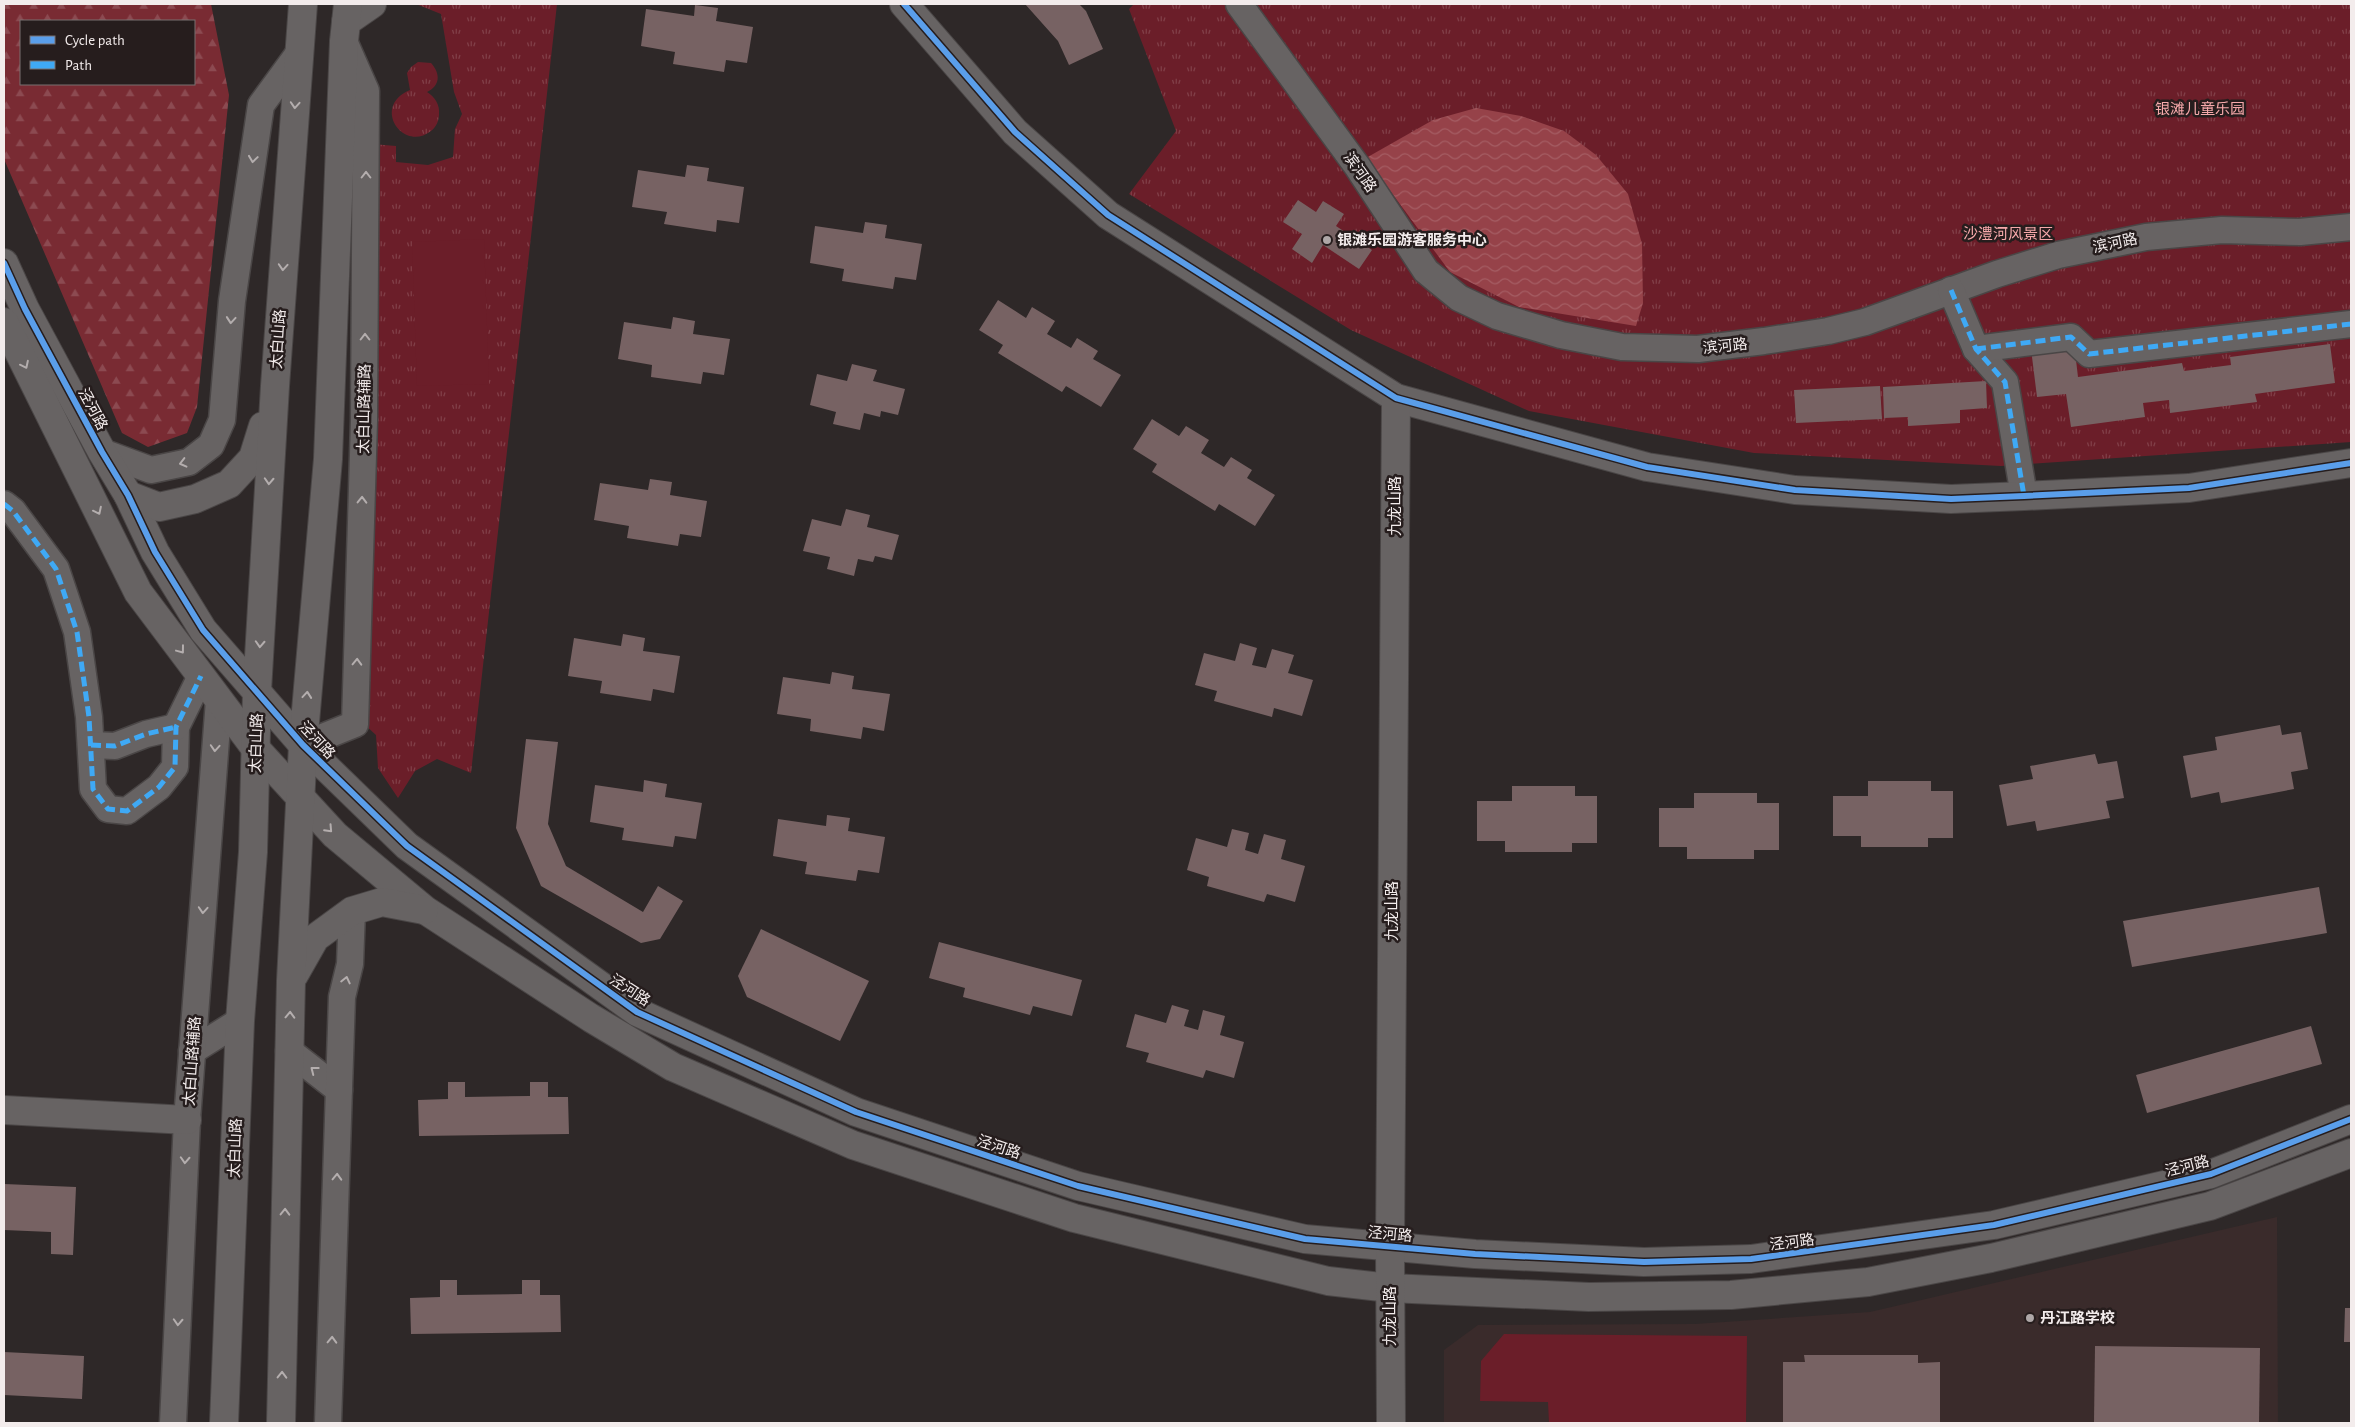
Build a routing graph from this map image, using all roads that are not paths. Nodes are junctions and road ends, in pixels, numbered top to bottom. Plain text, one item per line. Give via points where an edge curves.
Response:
1 (372, 4) edge
2 (904, 4) edge
3 (1240, 4) edge
4 (299, 9) edge
5 (346, 22) edge
6 (298, 53) junction
7 (2351, 227) edge
8 (4, 263) edge
9 (1951, 290) junction
10 (4, 322) edge
11 (2351, 324) edge
12 (1976, 349) junction
13 (275, 386) junction
14 (1396, 398) junction
15 (102, 452) junction
16 (2351, 463) edge
17 (128, 495) junction
18 (2024, 496) junction
19 (4, 504) edge
20 (201, 676) junction
21 (257, 691) junction
22 (219, 700) junction
23 (176, 727) junction
24 (91, 745) junction
25 (303, 745) junction
26 (256, 749) junction
27 (301, 798) junction
28 (426, 910) junction
29 (352, 911) junction
30 (291, 981) junction
31 (240, 1021) junction
32 (192, 1051) junction
33 (288, 1051) junction
34 (339, 1090) junction
35 (4, 1110) edge
36 (187, 1120) junction
37 (2351, 1120) edge
38 (2351, 1153) edge
39 (1390, 1246) junction
40 (1390, 1288) junction
41 (173, 1423) edge
42 (224, 1423) edge
43 (281, 1423) edge
44 (328, 1423) edge
45 (1391, 1423) edge

1 - 5 street
2 - 14 street via 1015,132 1108,215
3 - 9 street, 滨河路 via 1357,166 1426,270 1459,298 1497,316 1561,335 1622,346 1698,349 1828,331 1865,322
4 - 6 street, 太白山路
25 -> 5 street via 328,460
25 -> 5 street, 太白山路辅路 via 355,724 364,421 366,91
6 -> 13 street, 太白山路
6 -> 15 street via 261,106 232,301 222,420 211,445 190,462 151,470
7 - 9 street, 滨河路 via 2300,232 2222,230 2146,236 2058,255
8 - 15 street, 泾河路 via 25,309
9 - 12 street
10 -> 20 street via 138,592
11 - 12 street via 2089,354 2071,337
12 - 18 street via 2005,382
13 - 17 street via 253,458 229,484 195,498 159,507
13 -> 21 street, 太白山路
14 - 18 street via 1647,467 1795,490 1951,499
14 - 39 street, 九龙山路
15 - 17 street, 泾河路
16 - 18 street via 2189,488
17 - 21 street, 泾河路 via 155,552 203,630
19 - 24 street via 56,569 77,632
20 - 22 street
20 - 23 street
21 - 25 street, 泾河路
21 - 26 street, 太白山路
22 - 26 street
22 -> 32 street, 太白山路辅路
23 - 24 street via 115,746
23 - 24 street via 175,767 159,787 127,811 108,809 93,789
25 - 27 street
25 - 39 street, 泾河路 via 407,846 637,1012 654,1020 856,1112 1078,1186 1306,1239
26 - 27 street
26 - 31 street, 太白山路 via 253,852
27 -> 28 street via 335,835
27 - 30 street
28 - 29 street via 382,902
28 - 40 street via 591,1018 673,1067 853,1145 1074,1218 1328,1281
29 - 30 street via 315,938
34 -> 29 street via 342,997 350,964
33 -> 30 street
31 - 32 street
31 - 42 street, 太白山路
32 - 36 street, 太白山路辅路
34 -> 33 street
43 -> 33 street
44 -> 34 street
35 - 36 street
36 -> 41 street, 太白山路辅路
37 - 39 street, 泾河路 via 2211,1174 1994,1225 1858,1246 1751,1259 1644,1262 1475,1254
38 - 40 street via 2210,1206 1991,1258 1868,1282 1731,1295 1589,1297
39 - 40 street, 九龙山路
40 - 45 street, 九龙山路

